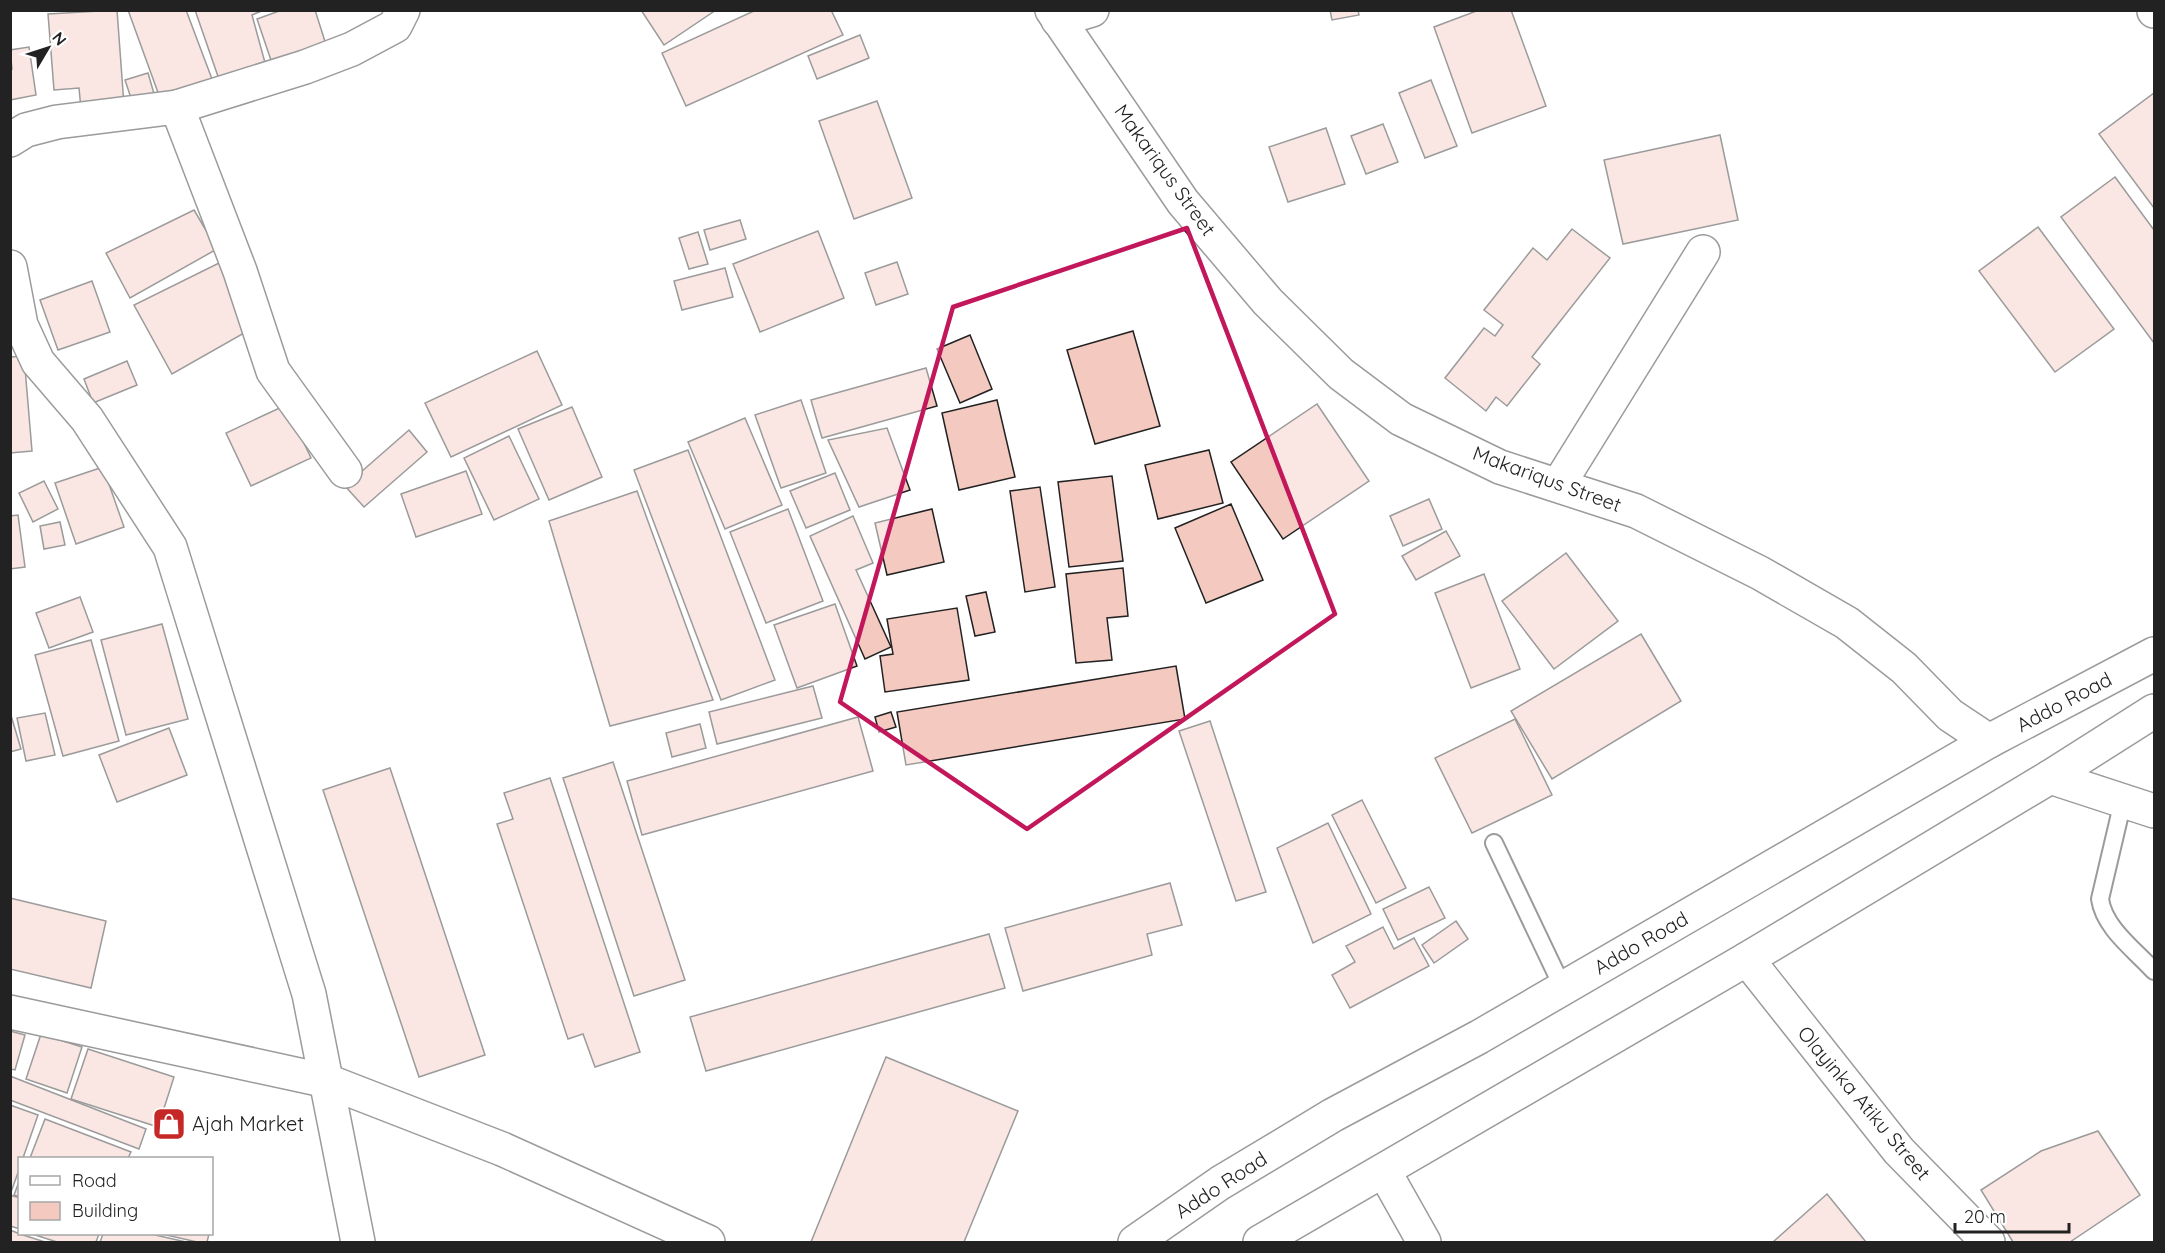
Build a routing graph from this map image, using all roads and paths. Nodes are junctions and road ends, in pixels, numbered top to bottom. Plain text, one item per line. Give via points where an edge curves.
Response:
1 (404, 10) edge
2 (1092, 10) edge
3 (1055, 15) edge
4 (177, 107) junction
5 (10, 140) edge
6 (1703, 252) dead end
7 (10, 267) edge
8 (345, 471) dead end
9 (1559, 484) junction
10 (2154, 654) edge
11 (2154, 711) edge
12 (1989, 741) junction
13 (2050, 777) junction
14 (2124, 801) junction
15 (2154, 811) edge
16 (1494, 843) dead end
17 (1747, 959) junction
18 (2154, 971) edge
19 (1563, 988) junction
20 (10, 1012) edge
21 (327, 1081) junction
22 (1384, 1171) junction
23 (1420, 1241) edge
24 (358, 1242) edge
25 (708, 1242) edge
26 (1136, 1242) edge
27 (1260, 1242) edge
28 (1988, 1242) edge

1 - 4 street via 395,26 352,49
2 - 3 street
3 - 9 street, Makariqus Street via 1183,202 1268,302 1341,374 1401,419 1500,467
4 - 5 street via 57,122 26,130
4 - 8 street via 240,271 273,371
6 - 9 street
7 - 21 street via 21,325 38,362 87,419 170,547 309,994
9 - 12 street, Makariqus Street via 1636,511 1760,573 1847,623 1904,668 1950,715
10 - 12 street, Addo Road
11 - 13 street
12 - 19 street, Addo Road
13 - 14 street
13 - 17 street
14 - 15 street
14 - 18 lane via 2100,899 2102,911 2110,925
16 - 19 lane
17 - 22 street
17 - 28 street, Olayinka Atiku Street via 1899,1151
19 - 26 street, Addo Road via 1333,1114 1220,1183
20 - 21 street
21 - 24 street
21 - 25 street via 502,1149
22 - 23 street
22 - 27 street

